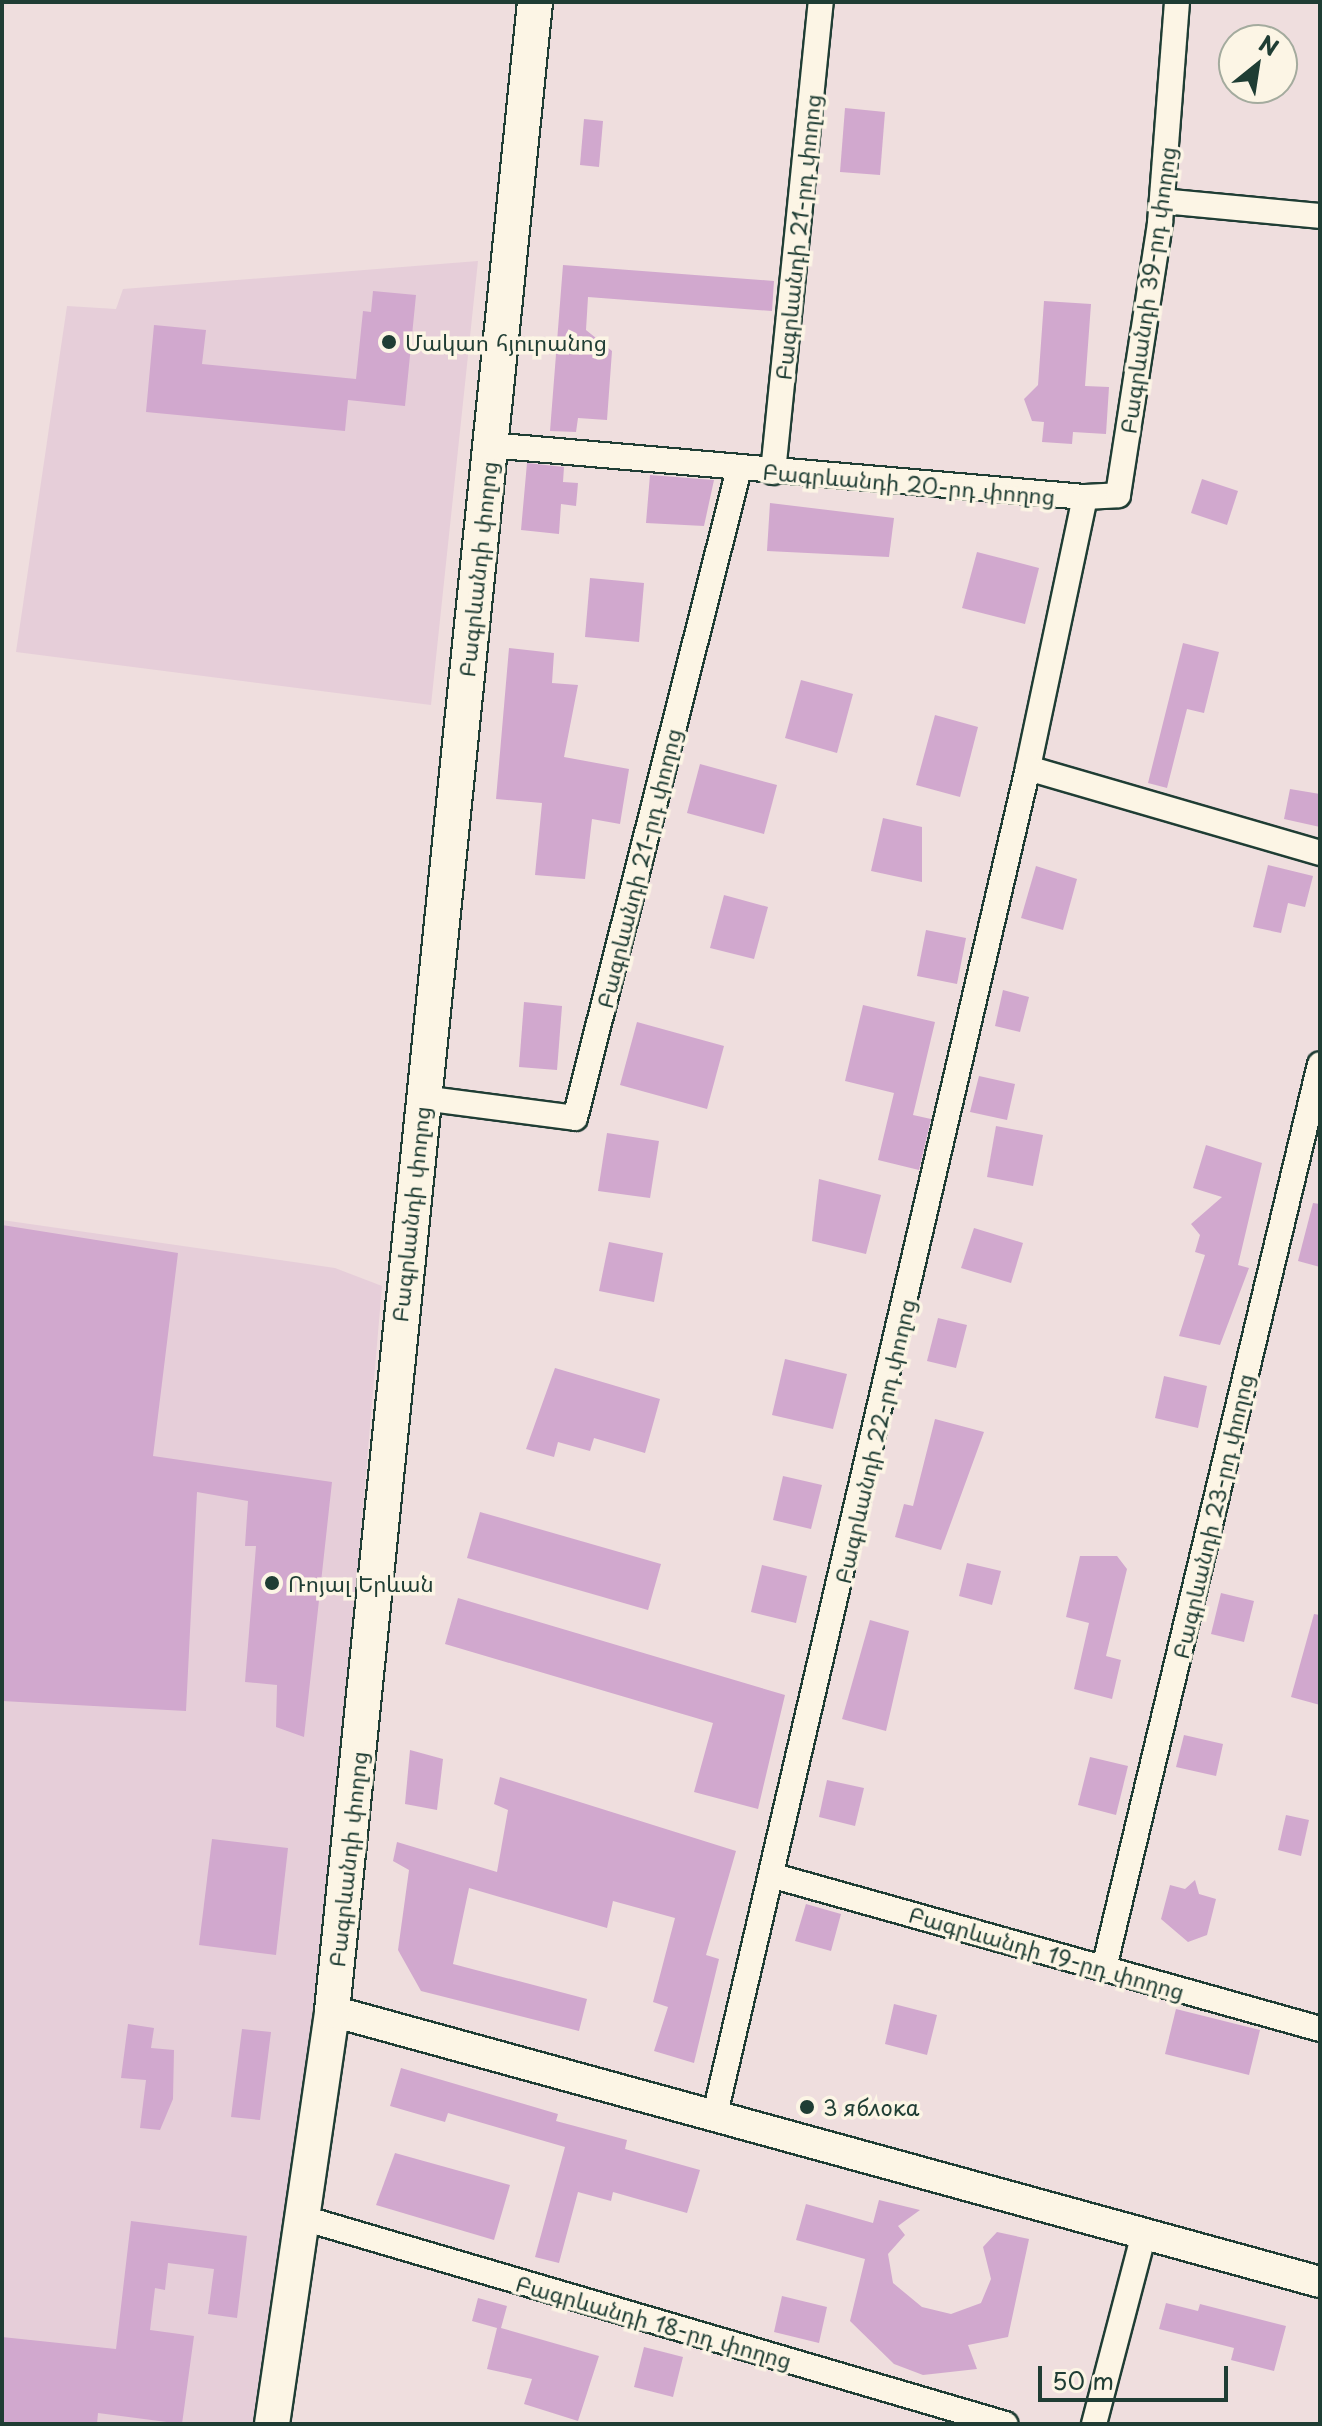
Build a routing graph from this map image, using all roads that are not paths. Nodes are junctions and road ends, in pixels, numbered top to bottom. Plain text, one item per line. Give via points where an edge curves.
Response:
1 (535, 2) edge
2 (821, 2) edge
3 (1177, 2) edge
4 (1162, 201) junction
5 (1320, 216) edge
6 (489, 445) junction
7 (739, 469) junction
8 (773, 472) junction
9 (1085, 497) junction
10 (1028, 768) junction
11 (1320, 853) edge
12 (1320, 1064) edge
13 (422, 1098) junction
14 (774, 1876) junction
15 (1104, 1968) junction
16 (332, 2011) junction
17 (1320, 2029) edge
18 (715, 2114) junction
19 (303, 2218) junction
20 (1144, 2233) junction
21 (1320, 2282) edge
22 (272, 2424) edge
23 (1005, 2424) edge
24 (1094, 2424) edge

1 - 6 main road, Բագրևանդի փողոց
2 - 8 street, Բագրևանդի 21-րդ փողոց
3 - 4 street, Բագրևանդի 39-րդ փողոց
4 - 5 street
4 - 9 street, Բագրևանդի 39-րդ փողոց via 1118,495
6 - 7 street, Բագրևանդի 20-րդ փողոց
6 - 13 main road, Բագրևանդի փողոց
7 - 8 street, Բագրևանդի 20-րդ փողոց
7 - 13 street, Բագրևանդի 21-րդ փողոց via 575,1118
8 - 9 street, Բագրևանդի 20-րդ փողոց
9 - 10 street, Բագրևանդի 20-րդ փողոց
10 - 11 street
10 - 14 street, Բագրևանդի 22-րդ փողոց
12 - 15 street, Բագրևանդի 23-րդ փողոց
13 - 16 main road, Բագրևանդի փողոց
14 - 15 street, Բագրևանդի 19-րդ փողոց
14 - 18 street, Բագրևանդի 22-րդ փողոց
15 - 17 street, Բագրևանդի 19-րդ փողոց
16 - 18 street
16 - 19 main road, Բագրևանդի փողոց
18 - 20 street
19 - 22 main road, Բագրևանդի փողոց
19 - 23 street, Բագրևանդի 18-րդ փողոց
20 - 21 street
20 - 24 street

